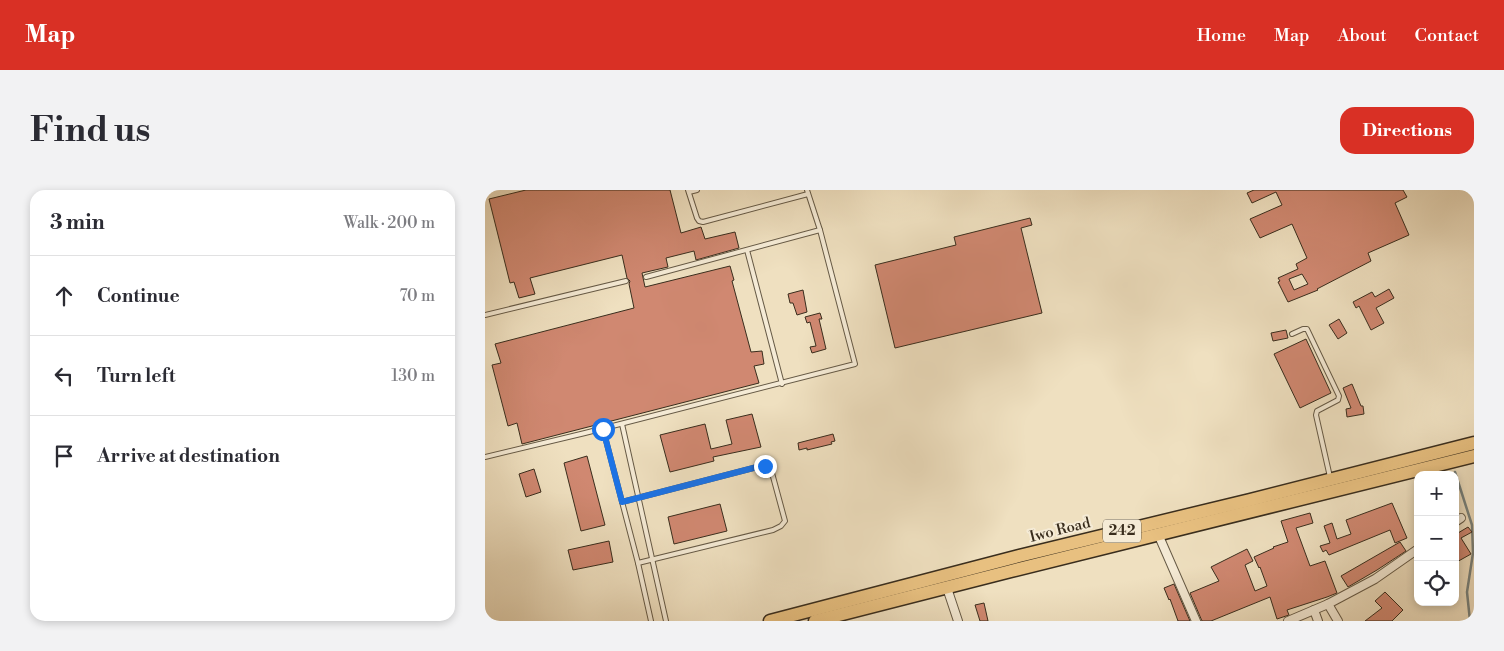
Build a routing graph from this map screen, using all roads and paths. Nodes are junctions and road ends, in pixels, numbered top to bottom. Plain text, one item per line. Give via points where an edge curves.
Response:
1 (697, 190) edge
2 (688, 191) edge
3 (807, 192) edge
4 (821, 230) junction
5 (747, 250) junction
6 (646, 276) dead end
7 (626, 281) dead end
8 (485, 315) edge
9 (1292, 334) dead end
10 (782, 384) junction
11 (622, 424) junction
12 (603, 429) junction
13 (1474, 443) edge
14 (1474, 456) edge
15 (485, 457) edge
16 (1331, 479) junction
17 (639, 497) junction
18 (622, 502) junction
19 (1158, 534) junction
20 (1414, 553) edge
21 (653, 560) junction
22 (638, 563) junction
23 (968, 576) junction
24 (947, 588) junction
25 (1328, 604) junction
26 (1315, 610) junction
27 (651, 621) edge
28 (666, 621) edge
29 (770, 621) edge
30 (815, 621) edge
31 (958, 621) edge
32 (1196, 621) edge
33 (1288, 621) edge
34 (1318, 621) edge
35 (1337, 621) edge

1 - 2 lane
2 - 3 lane via 697,218 703,222
3 - 4 lane
4 - 5 lane
4 - 10 lane via 855,364
5 - 6 lane
5 - 10 lane
7 - 8 lane
9 - 16 lane via 1307,328 1339,396 1316,415
10 - 11 lane
11 - 12 lane
11 - 17 lane
12 - 15 lane
12 - 18 lane
13 - 16 main road, Iwo Road / 242
14 - 19 main road, Iwo Road
16 - 23 main road, Iwo Road / 242
17 - 18 lane
17 - 21 lane
17 - 21 lane via 765,466 772,473 785,521 773,530
18 - 22 lane
19 - 23 main road, Iwo Road
19 - 32 street
20 - 25 street via 1375,579
21 - 22 lane
21 - 28 lane
22 - 27 lane
23 - 24 main road, Iwo Road
23 - 29 main road, Iwo Road / 242
24 - 30 main road, Iwo Road
24 - 31 street
25 - 26 street
25 - 35 street
26 - 33 street
26 - 34 street

